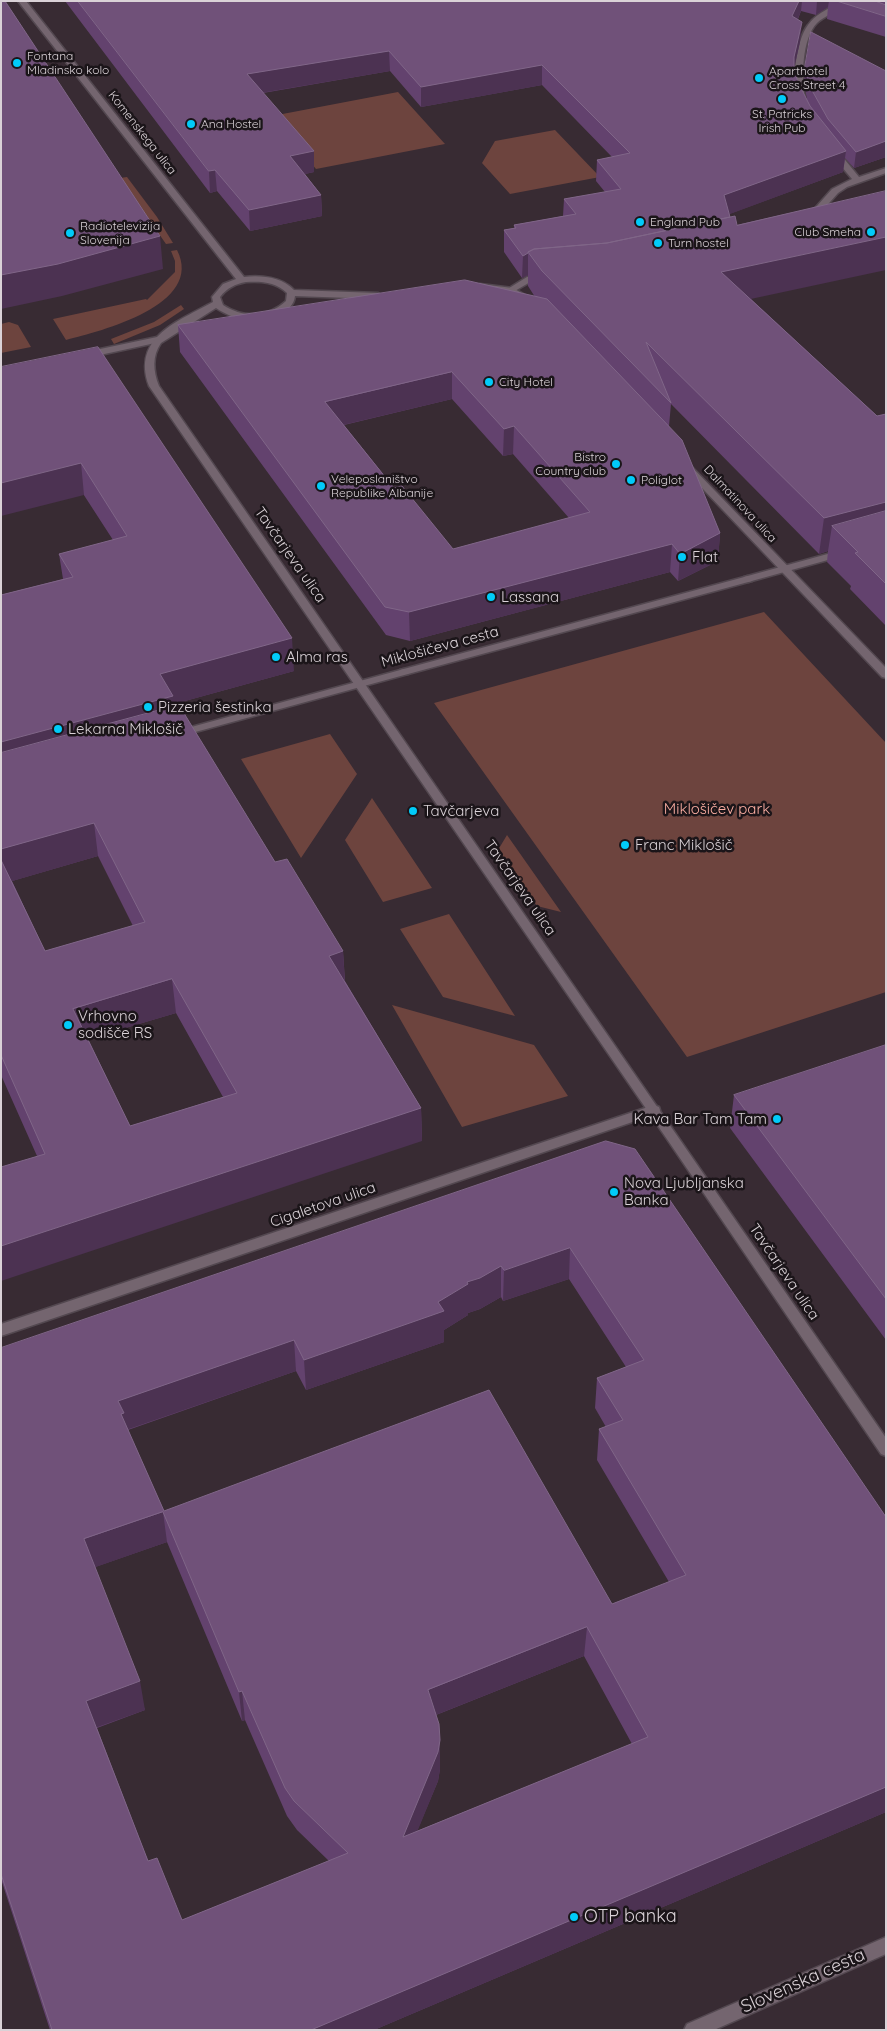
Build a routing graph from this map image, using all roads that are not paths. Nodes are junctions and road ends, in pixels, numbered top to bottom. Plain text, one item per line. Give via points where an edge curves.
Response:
1 (22, 1) edge
2 (826, 1) edge
3 (839, 6) junction
4 (847, 9) dead end
5 (806, 109) edge
6 (830, 146) edge
7 (886, 170) edge
8 (856, 179) junction
9 (806, 222) edge
10 (555, 276) edge
11 (242, 280) junction
12 (472, 287) edge
13 (510, 290) junction
14 (291, 293) junction
15 (388, 295) edge
16 (218, 303) junction
17 (533, 305) edge
18 (157, 340) junction
19 (79, 356) edge
20 (677, 457) edge
21 (851, 550) edge
22 (784, 570) junction
23 (886, 675) edge
24 (359, 685) junction
25 (164, 738) edge
26 (654, 1110) junction
27 (1, 1330) edge
28 (886, 1450) edge
29 (886, 1945) edge
30 (693, 2030) edge

1 - 11 main road, Komenskega ulica
2 - 3 main road
3 - 4 main road
3 - 5 main road via 816,20 806,34 798,89
6 - 8 main road
7 - 8 main road
8 - 9 main road via 835,191
10 - 13 main road via 530,279
11 - 14 main road via 268,280 284,285
11 - 16 main road via 223,288 216,296
12 - 13 main road
13 - 17 main road via 527,298
14 - 15 main road
14 - 16 main road via 292,299 285,308 259,316 230,313
16 - 18 main road
18 - 19 main road
18 - 24 main road, Tavčarjeva ulica via 148,373 154,386
20 - 22 main road, Dalmatinova ulica
21 - 22 main road, Miklošičeva cesta
22 - 23 main road, Dalmatinova ulica
22 - 24 main road, Miklošičeva cesta
24 - 25 main road, Miklošičeva cesta
24 - 26 main road, Tavčarjeva ulica
26 - 27 main road, Cigaletova ulica
26 - 28 main road, Tavčarjeva ulica
29 - 30 main road, Slovenska cesta

